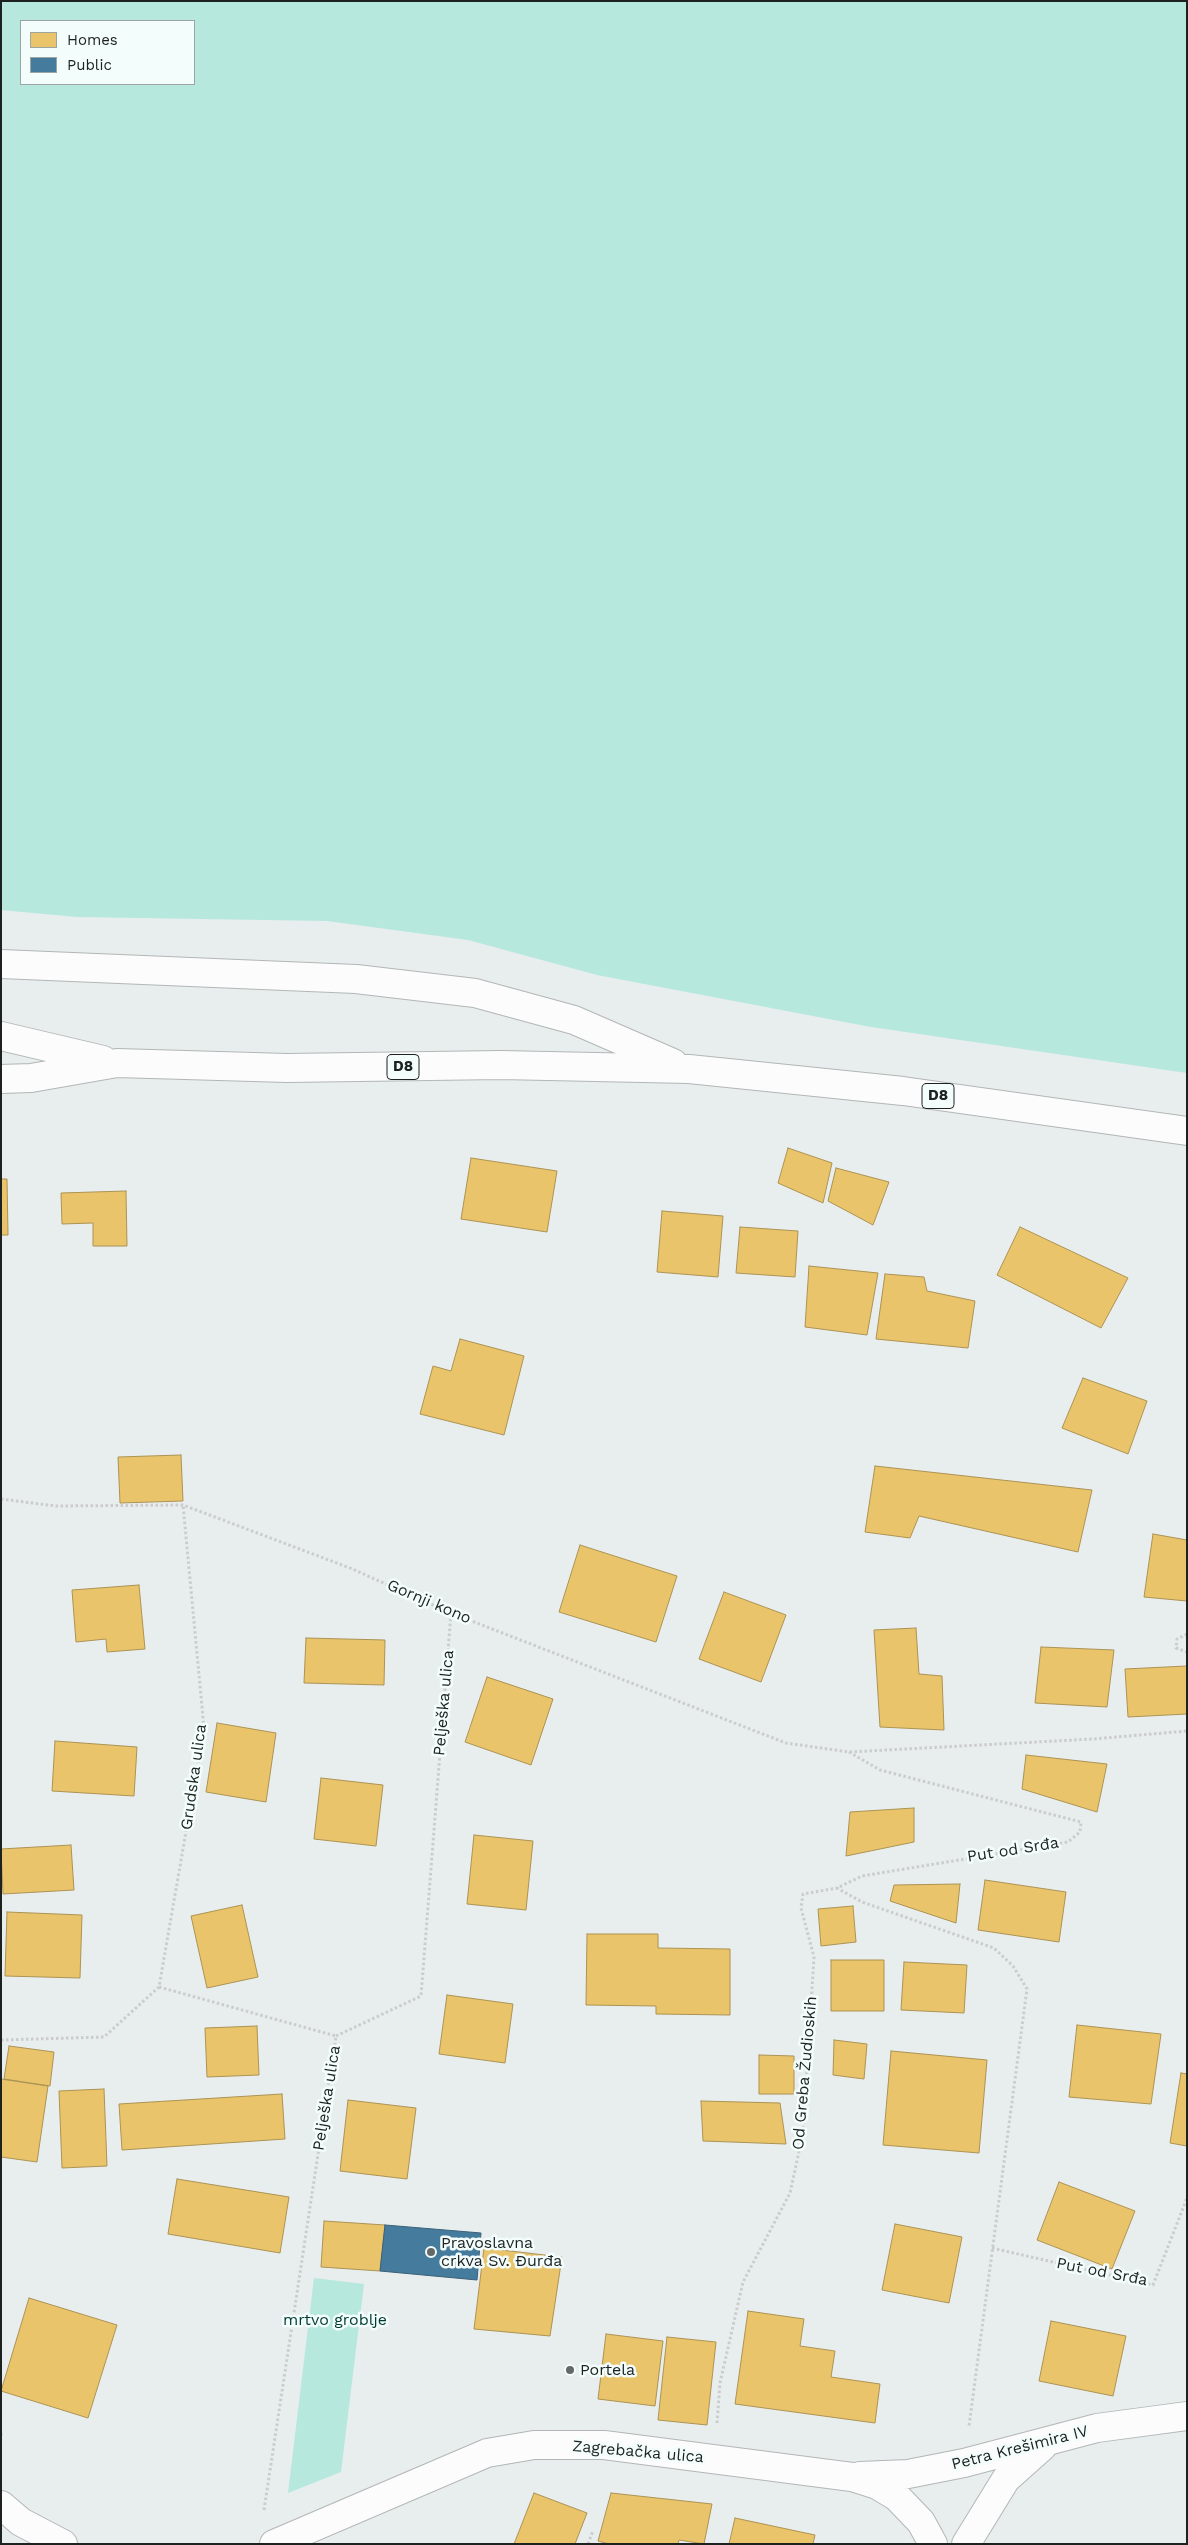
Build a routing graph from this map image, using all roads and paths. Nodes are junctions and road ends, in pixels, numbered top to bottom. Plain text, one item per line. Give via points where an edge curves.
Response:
1 (1, 964) edge
2 (1, 1036) edge
3 (117, 1063) junction
4 (689, 1069) junction
5 (1, 1079) edge
6 (1187, 1131) edge
7 (1, 1499) edge
8 (183, 1505) junction
9 (451, 1613) junction
10 (1187, 1634) edge
11 (1187, 1652) edge
12 (1187, 1731) edge
13 (849, 1752) junction
14 (837, 1888) junction
15 (159, 1987) junction
16 (336, 2036) junction
17 (1, 2040) edge
18 (1187, 2198) edge
19 (992, 2248) junction
20 (1187, 2416) edge
21 (716, 2424) dead end
22 (1, 2433) edge
23 (1, 2438) edge
24 (1052, 2439) junction
25 (964, 2463) junction
26 (852, 2477) junction
27 (1, 2504) edge
28 (264, 2514) dead end
29 (593, 2531) dead end
30 (63, 2544) edge
31 (274, 2544) edge
32 (588, 2544) edge
33 (933, 2544) edge
34 (966, 2544) edge

1 - 4 main road via 356,979 475,993 574,1020
2 - 3 main road, D8
3 - 4 main road, D8 via 287,1068 501,1065
3 - 5 main road via 31,1078
4 - 6 main road, D8 via 903,1091
7 - 8 path, Gornji kono via 56,1506
8 - 9 path, Gornji kono via 350,1568
8 - 15 path, Grudska ulica via 204,1728
9 - 13 path, Gornji kono via 786,1743
9 - 16 path, Pelješka ulica via 421,1996
10 - 11 path via 1177,1639 1176,1648
12 - 13 path
13 - 14 path, Put od Srđa via 880,1770 1081,1822 1080,1832 1068,1842 862,1876
14 - 19 path via 862,1902 994,1948 1013,1966 1027,1989
14 - 21 path, Od Greba Žudioskih via 804,1894 801,1908 814,1958 803,2134 790,2193 743,2282 720,2383
15 - 16 path
15 - 17 path via 104,2037
16 - 28 path, Pelješka ulica
18 - 19 path, Put od Srđa via 1153,2285
19 - 25 path
20 - 24 main road, Petra Krešimira IV via 1098,2428
22 - 23 path
24 - 25 main road, Petra Krešimira IV
24 - 34 main road via 1006,2479
25 - 26 main road, Petra Krešimira IV via 908,2474
26 - 31 main road, Zagrebačka ulica via 604,2445 534,2445 487,2453
26 - 33 main road, Zagrebačka ulica via 877,2485 897,2497 921,2522
27 - 30 main road via 21,2522
29 - 32 path

